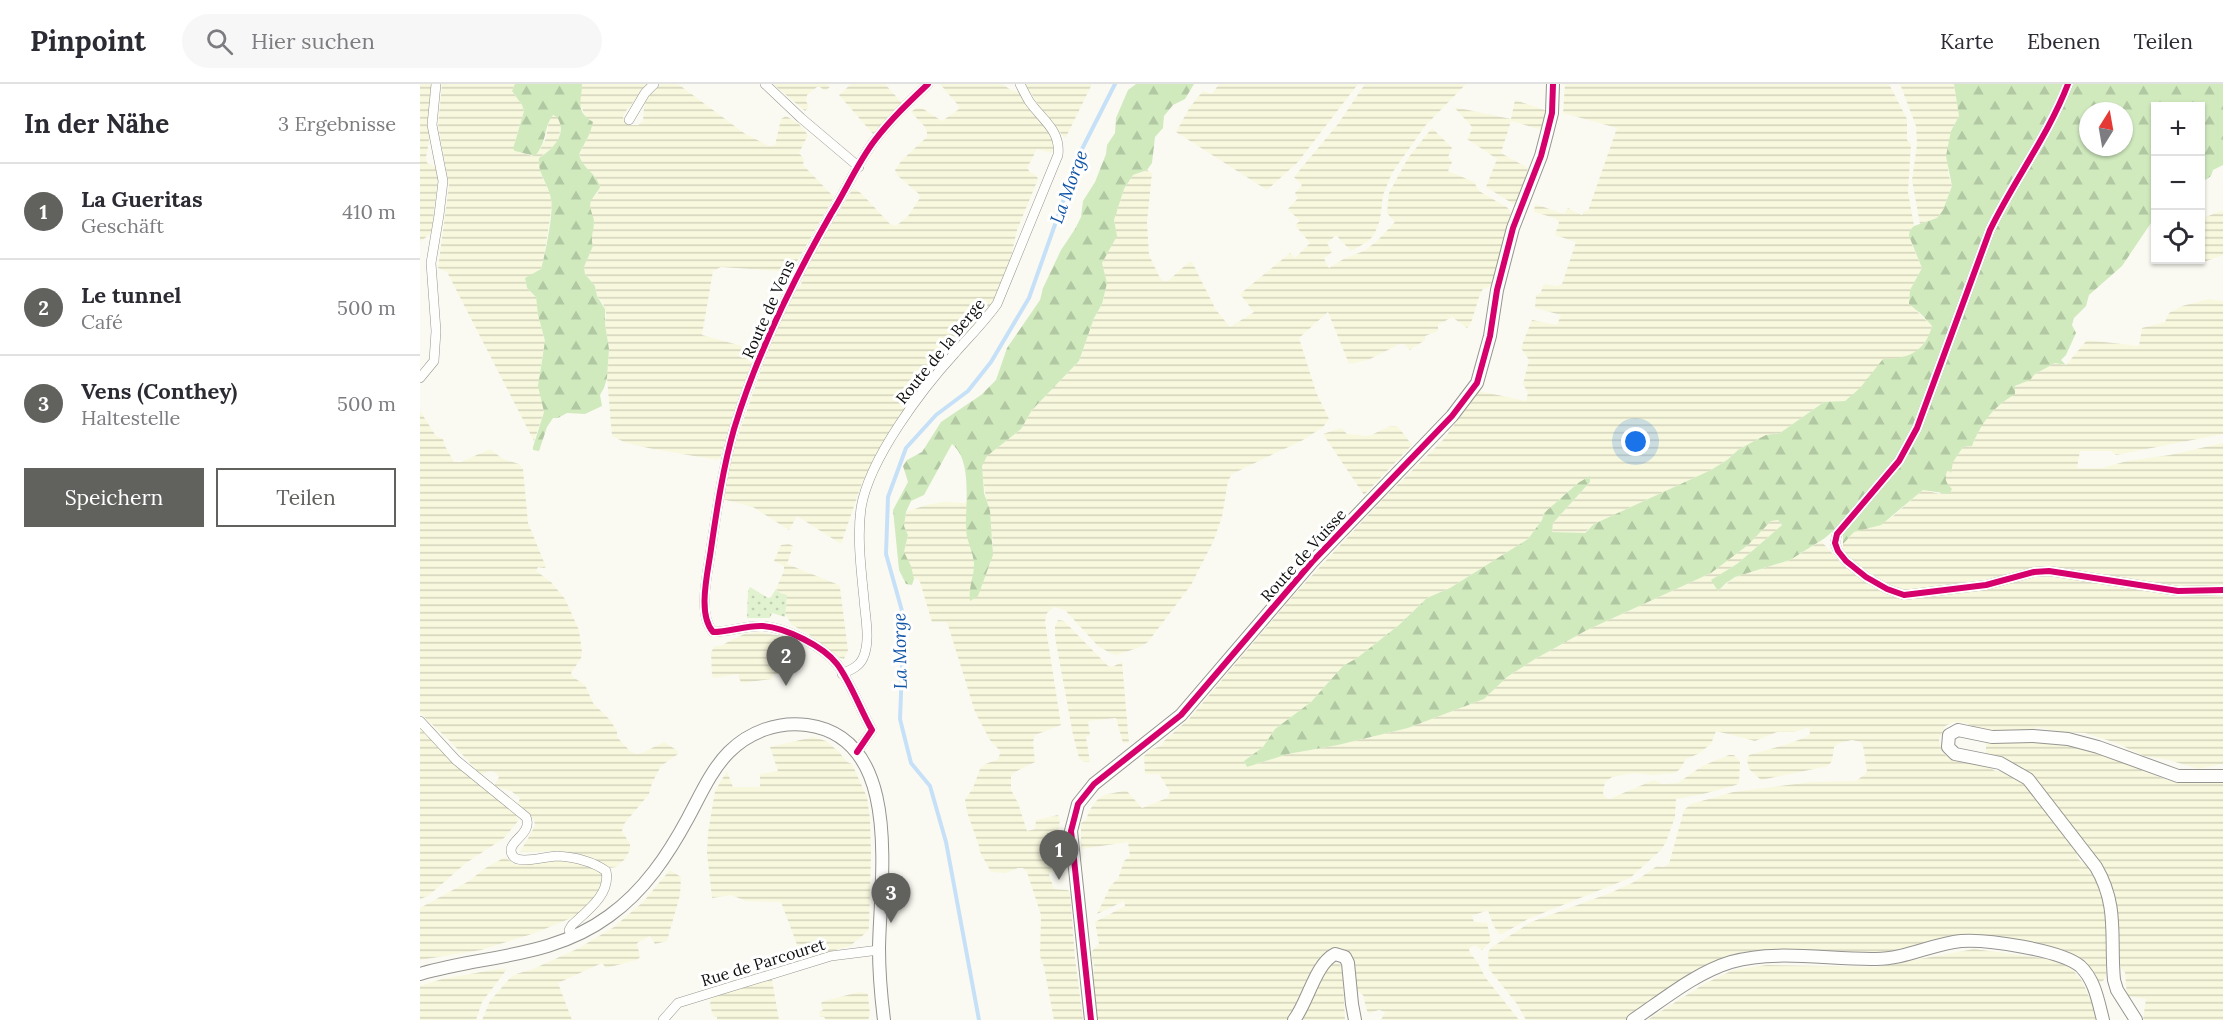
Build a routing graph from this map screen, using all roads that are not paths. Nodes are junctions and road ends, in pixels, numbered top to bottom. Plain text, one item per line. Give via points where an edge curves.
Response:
1 (436, 84) edge
2 (654, 84) edge
3 (765, 84) edge
4 (928, 84) edge
5 (1020, 84) edge
6 (1553, 84) edge
7 (2068, 84) edge
8 (629, 120) dead end
9 (859, 167) junction
10 (420, 378) edge
11 (2223, 590) edge
12 (842, 674) junction
13 (420, 721) edge
14 (856, 752) junction
15 (2223, 776) edge
16 (573, 938) junction
17 (879, 950) junction
18 (420, 974) edge
19 (663, 1020) edge
20 (884, 1020) edge
21 (1091, 1020) edge
22 (1294, 1020) edge
23 (1355, 1020) edge
24 (1632, 1020) edge
25 (2103, 1020) edge
26 (2136, 1020) edge

1 - 10 street via 432,125 443,181 431,263 436,330 434,361
2 - 8 street
3 - 9 street
4 - 9 street, Route de Vens via 901,109
5 - 12 street, Route de la Berge via 1054,131 1058,155 997,304 909,412 871,475 860,523 865,651 859,664
6 - 21 street, Route de Vuisse via 1547,133 1514,228 1477,383 1452,416 1312,562 1180,715 1094,784 1078,804 1071,831
7 - 11 street via 2047,132 1990,230 1917,428 1899,461 1837,534 1835,543 1846,561 1866,577 1904,595 1986,585 2049,571 2178,591
9 - 12 street, Route de Vens via 775,319 735,428 722,480 705,602 707,625 713,632 741,627 773,628 799,637 836,663
12 - 14 street via 872,730
13 - 16 street via 456,760 526,817 528,828 513,845 513,857 525,861 558,856 606,870 608,877 601,896 569,930
14 - 16 street via 835,735 805,724 765,728 745,738 718,766 669,850 637,891 609,916
14 - 17 street via 873,781 880,813
15 - 26 street via 2178,776 2068,739 1992,737 1958,730 1948,740 1948,747 1955,754 2000,763 2028,779 2096,867 2112,909 2114,980
16 - 18 street via 537,950
17 - 19 street, Rue de Parcouret via 831,956 681,1002
17 - 20 street
22 - 23 street via 1326,959 1335,954 1345,957 1348,963
24 - 25 street via 1710,971 1748,958 1891,958 1960,941 2005,945 2070,960 2093,985

